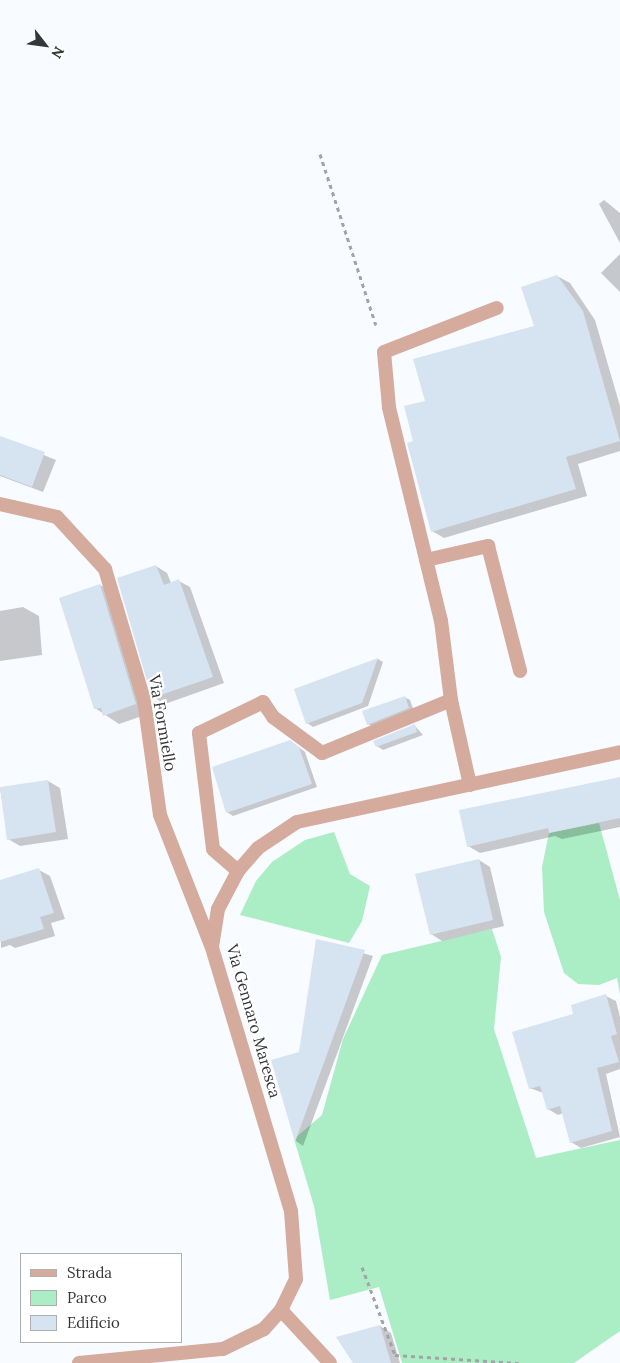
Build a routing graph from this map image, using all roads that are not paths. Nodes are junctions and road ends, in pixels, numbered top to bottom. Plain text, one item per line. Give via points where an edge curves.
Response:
1 (497, 308) dead end
2 (0, 504) edge
3 (426, 560) junction
4 (520, 671) dead end
5 (450, 700) junction
6 (620, 752) edge
7 (470, 785) junction
8 (238, 871) junction
9 (212, 947) junction
10 (281, 1310) junction
11 (78, 1363) edge
12 (330, 1363) edge

1 - 3 street via 384,352 389,407
2 - 9 street, Via Formiello via 57,518 105,569 144,700 160,815
3 - 4 street via 488,546
3 - 5 street via 441,621
5 - 7 street
5 - 8 street via 322,753 273,717 263,702 199,733 213,849
6 - 7 street, Via Gennaro Maresca
7 - 8 street, Via Gennaro Maresca via 297,822 258,848
8 - 9 street, Via Gennaro Maresca via 218,909
9 - 10 street, Via Gennaro Maresca via 291,1211 296,1279
10 - 11 street, Via Gennaro Maresca via 264,1328 223,1349
10 - 12 street

